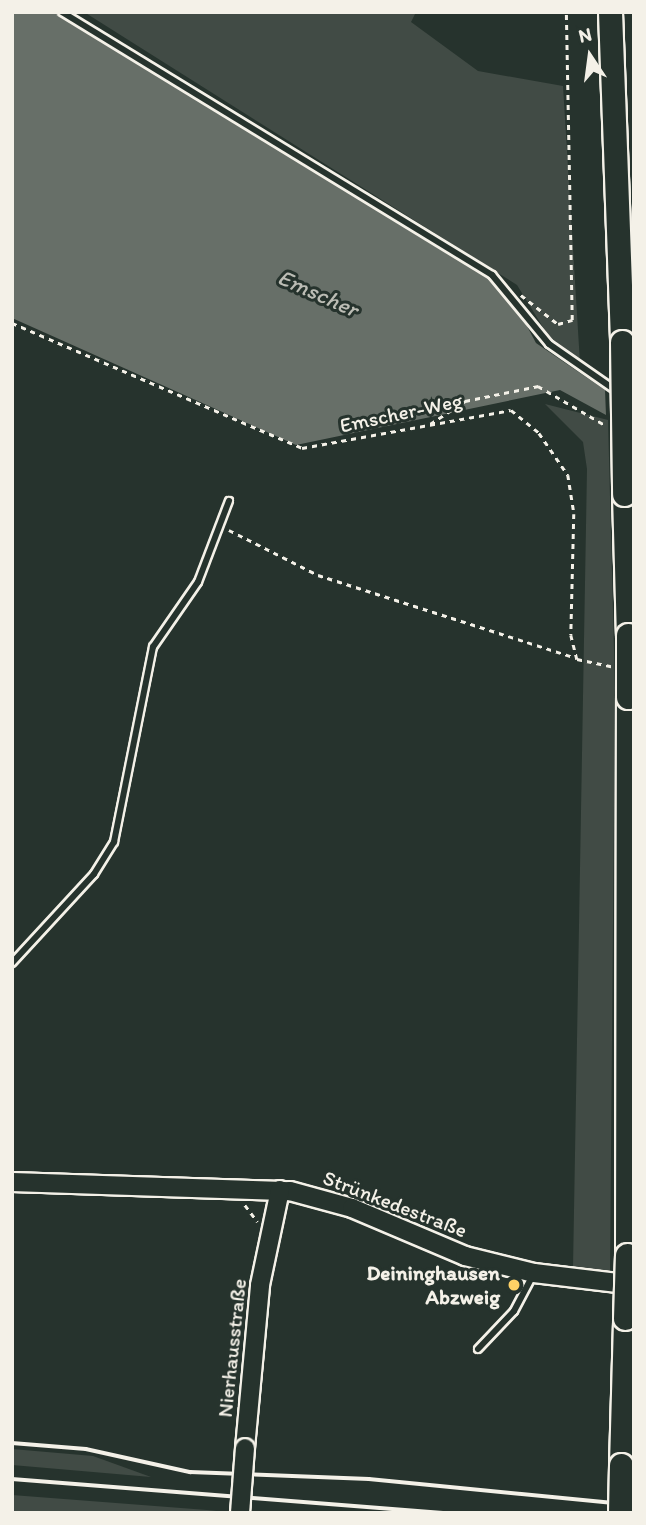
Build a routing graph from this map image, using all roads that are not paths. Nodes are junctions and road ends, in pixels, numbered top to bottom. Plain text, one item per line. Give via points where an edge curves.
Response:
1 (62, 12) edge
2 (610, 12) edge
3 (634, 403) edge
4 (229, 501) dead end
5 (12, 963) edge
6 (12, 1182) edge
7 (280, 1190) junction
8 (534, 1273) junction
9 (634, 1285) edge
10 (478, 1349) dead end
11 (240, 1513) edge
12 (620, 1513) edge

1 - 3 lane via 492,275 561,356
2 - 12 highway, bridge via 628,635 626,1255
4 - 5 lane via 198,582 153,647 114,842 94,874
6 - 7 main road, Strünkedestraße
7 - 8 main road, Strünkedestraße via 352,1208 465,1256
7 - 11 main road, Nierhausstraße, bridge via 260,1285
8 - 9 main road, Strünkedestraße
8 - 10 lane via 514,1311

